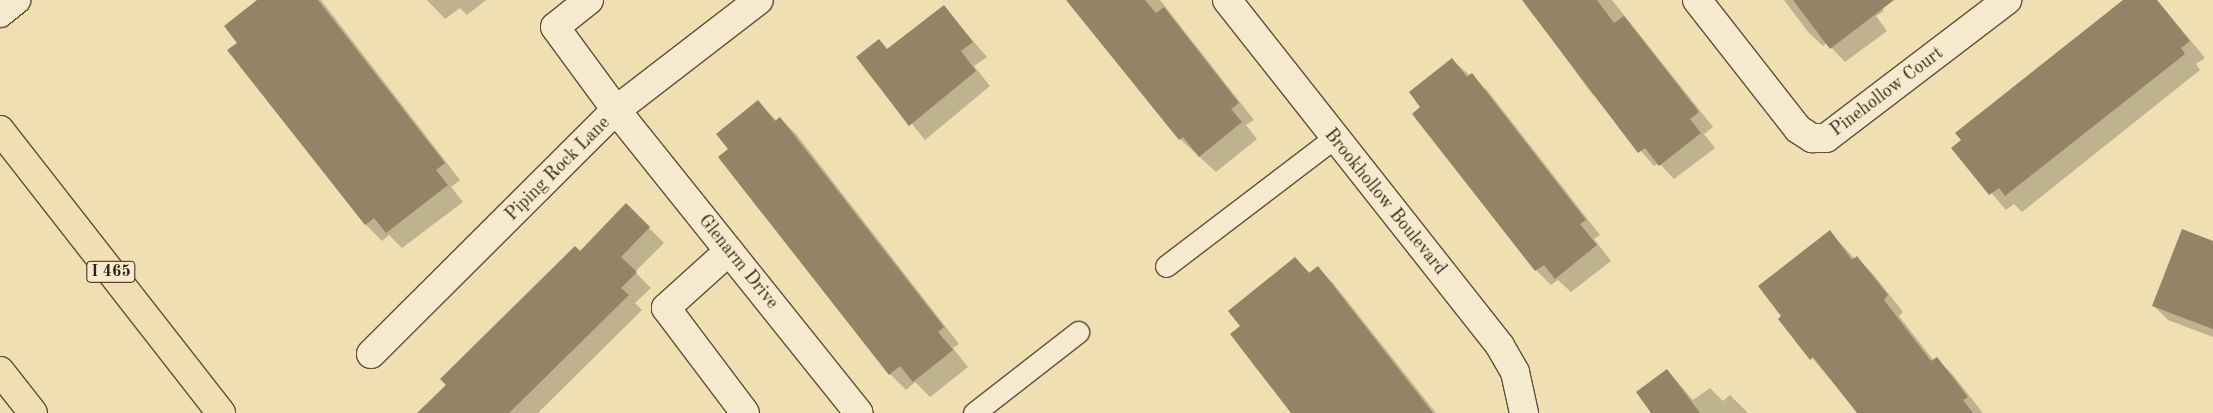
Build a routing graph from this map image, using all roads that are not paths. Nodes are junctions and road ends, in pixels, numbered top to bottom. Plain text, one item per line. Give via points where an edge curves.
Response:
1 (16, 0) edge
2 (589, 0) edge
3 (759, 0) edge
4 (1226, 0) edge
5 (1697, 0) edge
6 (2007, 0) edge
7 (0, 13) edge
8 (616, 110) junction
9 (0, 130) edge
10 (1333, 139) junction
11 (729, 251) junction
12 (1166, 266) dead end
13 (1078, 332) dead end
14 (371, 354) dead end
15 (0, 371) edge
16 (33, 413) edge
17 (221, 413) edge
18 (746, 413) edge
19 (859, 413) edge
20 (974, 413) edge
21 (1524, 413) edge

1 - 7 street
2 - 8 street, Glenarm Drive via 556,27
3 - 8 street, Piping Rock Lane
4 - 10 street, Brookhollow Boulevard
5 - 6 street, Pinehollow Court via 1798,129 1812,138 1826,138
8 - 11 street, Glenarm Drive
8 - 14 street, Piping Rock Lane
9 - 17 highway, I 465
10 - 12 lane
10 - 21 street, Brookhollow Boulevard via 1500,346 1515,372
11 - 18 street via 666,308
11 - 19 street, Glenarm Drive
13 - 20 lane
15 - 16 highway

